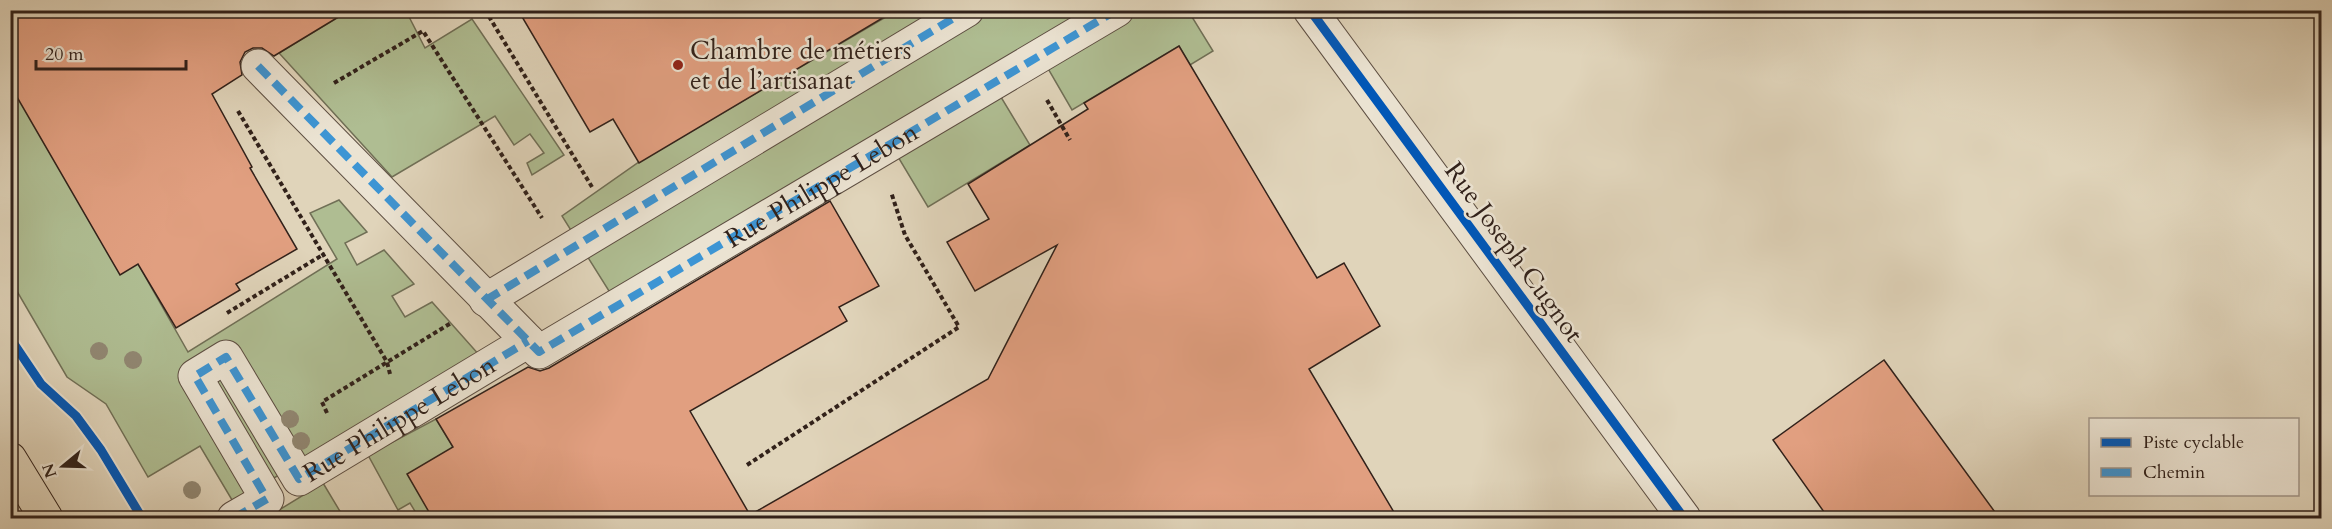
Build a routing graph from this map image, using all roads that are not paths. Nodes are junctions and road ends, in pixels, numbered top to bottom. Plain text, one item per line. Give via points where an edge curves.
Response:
1 (967, 10) edge
2 (1117, 10) edge
3 (1311, 10) edge
4 (258, 66) dead end
5 (486, 300) junction
6 (528, 341) junction
7 (10, 459) edge
8 (46, 519) edge
9 (234, 519) edge
10 (1684, 519) edge

1 - 5 street
2 - 6 street, Rue Philippe Lebon via 539,352
3 - 10 street, Rue Joseph Cugnot
4 - 5 street, Rue Philippe Lebon
5 - 6 street, Rue Philippe Lebon
6 - 9 street, Rue Philippe Lebon via 299,479 226,357 195,376 267,499
7 - 8 main road

